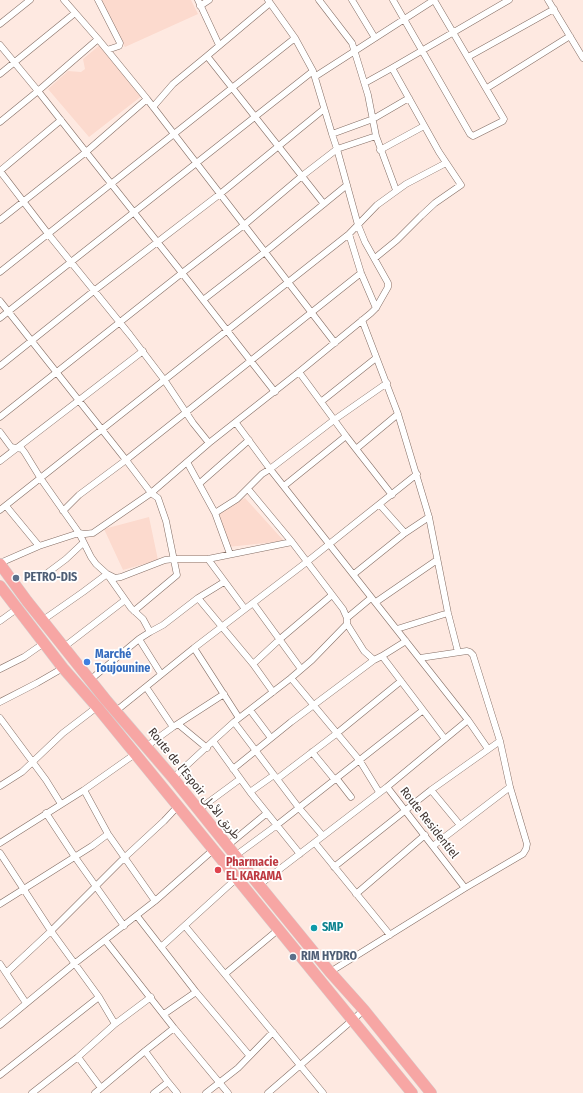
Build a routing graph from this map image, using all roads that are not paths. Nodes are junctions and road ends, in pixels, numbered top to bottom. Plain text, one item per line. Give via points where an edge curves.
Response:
1 (30, 0) edge
2 (64, 0) edge
3 (98, 0) edge
4 (209, 0) edge
5 (320, 0) edge
6 (352, 0) edge
7 (393, 0) edge
8 (434, 0) edge
9 (509, 0) edge
10 (548, 0) edge
11 (269, 1) edge
12 (199, 3) edge
13 (554, 9) junction
14 (75, 13) junction
15 (404, 19) junction
16 (0, 24) edge
17 (453, 32) junction
18 (570, 36) junction
19 (295, 38) junction
20 (375, 38) junction
21 (98, 39) junction
22 (0, 45) edge
23 (219, 45) junction
24 (107, 50) junction
25 (355, 51) junction
26 (423, 51) junction
27 (207, 56) junction
28 (468, 57) junction
29 (583, 58) edge
30 (14, 63) junction
31 (392, 68) junction
32 (314, 73) junction
33 (0, 74) edge
34 (365, 83) junction
35 (233, 88) junction
36 (487, 88) junction
37 (38, 91) junction
38 (409, 98) junction
39 (147, 99) junction
40 (153, 107) junction
41 (324, 109) junction
42 (256, 117) junction
43 (373, 119) junction
44 (61, 120) junction
45 (0, 122) edge
46 (424, 126) junction
47 (332, 134) junction
48 (174, 135) junction
49 (376, 136) junction
50 (278, 146) junction
51 (338, 149) junction
52 (380, 150) junction
53 (86, 152) junction
54 (446, 162) junction
55 (196, 164) junction
56 (0, 171) edge
57 (302, 176) junction
58 (112, 183) junction
59 (347, 185) junction
60 (396, 190) junction
61 (220, 194) junction
62 (24, 202) junction
63 (324, 204) junction
64 (134, 211) junction
65 (0, 220) edge
66 (244, 225) junction
67 (358, 225) junction
68 (349, 234) junction
69 (49, 235) junction
70 (158, 242) junction
71 (265, 252) junction
72 (375, 258) junction
73 (71, 262) junction
74 (0, 272) edge
75 (182, 273) junction
76 (361, 273) junction
77 (289, 282) junction
78 (95, 290) junction
79 (203, 300) junction
80 (0, 301) edge
81 (376, 308) junction
82 (9, 311) junction
83 (312, 312) junction
84 (0, 318) edge
85 (362, 320) junction
86 (120, 321) junction
87 (227, 331) junction
88 (32, 342) junction
89 (336, 342) junction
90 (143, 351) junction
91 (376, 358) junction
92 (250, 361) junction
93 (0, 366) edge
94 (300, 372) junction
95 (56, 373) junction
96 (165, 381) junction
97 (387, 383) junction
98 (275, 392) junction
99 (78, 401) junction
100 (322, 401) junction
101 (186, 412) junction
102 (398, 414) junction
103 (0, 417) edge
104 (334, 420) junction
105 (236, 423) junction
106 (102, 429) junction
107 (0, 432) edge
108 (346, 436) junction
109 (249, 440) junction
110 (210, 443) junction
111 (14, 449) junction
112 (356, 449) junction
113 (126, 460) junction
114 (0, 461) edge
115 (187, 462) junction
116 (270, 470) junction
117 (417, 474) junction
118 (40, 479) junction
119 (200, 483) junction
120 (284, 486) junction
121 (248, 489) junction
122 (151, 493) junction
123 (392, 495) junction
124 (380, 505) junction
125 (6, 506) junction
126 (0, 510) edge
127 (63, 510) junction
128 (215, 513) junction
129 (429, 517) junction
130 (79, 533) junction
131 (404, 533) junction
132 (292, 542) junction
133 (83, 543) junction
134 (330, 543) junction
135 (40, 546) junction
136 (230, 554) junction
137 (174, 559) junction
138 (208, 559) junction
139 (437, 560) junction
140 (308, 561) junction
141 (0, 564) edge
142 (107, 574) junction
143 (354, 574) junction
144 (42, 577) dead end
145 (224, 582) junction
146 (0, 586) edge
147 (332, 595) junction
148 (198, 598) junction
149 (125, 600) junction
150 (374, 600) junction
151 (253, 603) junction
152 (18, 608) junction
153 (245, 609) junction
154 (134, 611) junction
155 (448, 613) junction
156 (43, 620) junction
157 (0, 621) edge
158 (347, 621) junction
159 (221, 627) junction
160 (396, 629) junction
161 (150, 632) junction
162 (139, 639) junction
163 (280, 639) junction
164 (406, 641) junction
165 (44, 643) junction
166 (64, 647) junction
167 (194, 648) junction
168 (458, 652) junction
169 (382, 656) junction
170 (420, 658) junction
171 (374, 660) junction
172 (253, 664) junction
173 (63, 668) junction
174 (0, 669) edge
175 (301, 669) junction
176 (161, 674) junction
177 (291, 678) junction
178 (90, 680) junction
179 (401, 681) junction
180 (146, 687) junction
181 (273, 692) junction
182 (224, 694) junction
183 (0, 702) edge
184 (314, 706) junction
185 (97, 707) junction
186 (250, 710) junction
187 (116, 711) junction
188 (422, 711) junction
189 (0, 718) edge
190 (237, 720) junction
191 (468, 720) junction
192 (176, 725) junction
193 (336, 734) junction
194 (271, 738) junction
195 (445, 739) junction
196 (213, 741) junction
197 (500, 741) junction
198 (146, 746) junction
199 (207, 748) junction
200 (488, 748) junction
201 (255, 750) junction
202 (312, 752) junction
203 (135, 754) junction
204 (360, 761) junction
205 (32, 762) junction
206 (233, 769) junction
207 (275, 777) junction
208 (173, 778) junction
209 (240, 778) junction
210 (336, 780) junction
211 (0, 786) edge
212 (387, 787) junction
213 (510, 787) junction
214 (84, 790) junction
215 (431, 790) junction
216 (250, 792) junction
217 (379, 792) junction
218 (351, 797) dead end
219 (61, 804) junction
220 (178, 806) junction
221 (299, 808) junction
222 (198, 810) junction
223 (406, 810) junction
224 (46, 813) junction
225 (268, 813) junction
226 (277, 825) junction
227 (460, 825) junction
228 (108, 834) junction
229 (425, 835) junction
230 (323, 836) junction
231 (0, 843) edge
232 (315, 843) junction
233 (227, 846) junction
234 (433, 846) junction
235 (213, 850) junction
236 (0, 853) edge
237 (300, 854) junction
238 (235, 856) junction
239 (75, 857) junction
240 (124, 858) junction
241 (334, 867) junction
242 (237, 878) junction
243 (96, 886) junction
244 (259, 886) junction
245 (465, 888) junction
246 (24, 889) junction
247 (356, 894) junction
248 (154, 901) junction
249 (0, 904) edge
250 (136, 916) junction
251 (124, 926) junction
252 (185, 926) junction
253 (279, 929) junction
254 (51, 931) junction
255 (390, 935) junction
256 (105, 940) junction
257 (161, 947) junction
258 (0, 964) edge
259 (74, 964) junction
260 (330, 972) junction
261 (6, 973) junction
262 (225, 974) junction
263 (196, 992) junction
264 (99, 997) junction
265 (151, 997) junction
266 (26, 1003) junction
267 (364, 1010) junction
268 (164, 1014) junction
269 (352, 1021) junction
270 (115, 1024) junction
271 (0, 1025) edge
272 (174, 1028) junction
273 (273, 1032) junction
274 (145, 1051) junction
275 (249, 1055) junction
276 (78, 1057) junction
277 (301, 1065) junction
278 (0, 1075) edge
279 (168, 1082) junction
280 (219, 1082) junction
281 (101, 1088) junction
282 (32, 1093) edge
283 (95, 1093) edge
284 (154, 1093) edge
285 (177, 1093) edge
286 (206, 1093) edge
287 (228, 1093) edge
288 (268, 1093) edge
289 (323, 1093) edge
290 (412, 1093) edge
291 (431, 1093) edge

1 - 16 street
2 - 14 street
3 - 24 street via 120,44
4 - 12 street
5 - 25 street via 352,43
6 - 20 street
7 - 15 street
8 - 15 street
8 - 17 street
9 - 17 street
10 - 13 street
11 - 19 street
11 - 23 street
12 - 23 street
13 - 18 street
13 - 28 street
14 - 21 street
14 - 30 street
15 - 20 street
15 - 26 street
17 - 26 street
17 - 28 street
18 - 29 street
18 - 36 street
19 - 32 street
19 - 35 street
20 - 25 street
21 - 24 street
21 - 37 street
22 - 30 street
23 - 27 street
24 - 39 street
25 - 32 street
25 - 34 street
26 - 31 street
26 - 36 street via 470,134 474,136 503,121 504,118
27 - 35 street
27 - 40 street via 173,84
28 - 36 street
30 - 33 street
30 - 37 street
31 - 34 street
31 - 38 street
32 - 41 street
32 - 42 street
34 - 43 street
35 - 42 street
35 - 48 street
37 - 44 street
37 - 45 street
38 - 43 street
38 - 46 street
39 - 40 street
39 - 53 street
40 - 48 street
41 - 47 street
41 - 50 street
42 - 50 street
42 - 55 street
43 - 47 street
43 - 49 street
44 - 53 street
44 - 56 street
46 - 52 street
46 - 54 street
47 - 51 street
48 - 55 street
48 - 58 street
49 - 51 street
49 - 52 street
50 - 57 street
50 - 61 street
51 - 57 street
51 - 59 street
52 - 60 street
53 - 58 street
53 - 62 street
54 - 60 street
54 - 72 street via 461,183 460,186 435,203
55 - 61 street
55 - 64 street
56 - 62 street
57 - 63 street
57 - 66 street
58 - 64 street
58 - 69 street
59 - 63 street
59 - 67 street
60 - 67 street
61 - 66 street
61 - 70 street
62 - 65 street
62 - 69 street
63 - 71 street
64 - 70 street
64 - 73 street
66 - 71 street
66 - 75 street
67 - 68 street
67 - 72 street
68 - 76 street
68 - 77 street
69 - 73 street
69 - 74 street
70 - 75 street
70 - 78 street
71 - 77 street
71 - 79 street
72 - 81 street via 388,283
73 - 78 street
73 - 82 street
75 - 79 street
75 - 86 street
76 - 81 street
76 - 83 street
77 - 83 street
77 - 87 street
78 - 86 street
78 - 88 street
79 - 87 street
80 - 82 street
81 - 85 street
82 - 84 street
82 - 88 street
83 - 89 street
83 - 92 street
85 - 89 street
85 - 91 street
86 - 90 street
86 - 95 street
87 - 92 street
87 - 96 street
88 - 93 street
88 - 95 street
89 - 94 street
90 - 96 street
90 - 99 street
91 - 97 street
91 - 100 street
92 - 98 street
92 - 101 street
94 - 98 street
94 - 100 street
95 - 99 street
95 - 103 street
96 - 101 street
96 - 106 street
97 - 102 street
97 - 104 street
98 - 105 street
99 - 106 street
99 - 111 street
100 - 104 street
101 - 110 street
101 - 113 street
102 - 112 street
102 - 117 street
104 - 108 street
104 - 116 street
105 - 109 street
105 - 110 street
106 - 113 street
106 - 118 street
107 - 111 street
108 - 112 street
108 - 120 street
109 - 116 street
109 - 119 street
110 - 115 street
111 - 114 street
111 - 118 street via 25,453
112 - 123 street
113 - 122 street
113 - 127 street
115 - 119 street
115 - 122 street
116 - 120 street
116 - 121 street via 262,474
117 - 123 street
117 - 129 street
118 - 125 street
118 - 127 street
119 - 128 street
120 - 134 street
121 - 128 street via 231,504
121 - 132 street
122 - 130 street via 93,533
122 - 137 street via 157,496 161,503
123 - 124 street
124 - 131 street
124 - 134 street
125 - 126 street
125 - 135 street
127 - 130 street
128 - 136 street
129 - 131 street
129 - 139 street
130 - 133 street
130 - 135 street
131 - 143 street
132 - 136 street
132 - 140 street
133 - 142 street via 96,564
133 - 144 street
134 - 140 street
134 - 143 street
135 - 141 street
136 - 138 street
137 - 138 street
137 - 142 street via 121,577 115,578
137 - 154 street via 177,575
138 - 145 street
139 - 150 street
139 - 155 street
140 - 147 street
140 - 151 street
141 - 156 highway, Route de l’Espoir طريق الأمل
142 - 149 street
142 - 156 street
143 - 150 street
145 - 148 street
145 - 153 street
146 - 152 highway
147 - 158 street via 343,609
147 - 163 street
148 - 159 street
148 - 161 street via 164,625
149 - 154 street
149 - 166 street
150 - 158 street
150 - 160 street
151 - 153 street
151 - 163 street
152 - 157 street
152 - 165 highway
153 - 159 street
154 - 161 street
155 - 160 street
155 - 168 street
156 - 166 highway, Route de l’Espoir طريق الأمل
158 - 171 street via 361,647
158 - 175 street
159 - 167 street
159 - 172 street
160 - 164 street
161 - 162 street
162 - 176 street
162 - 178 street
163 - 172 street
163 - 175 street
164 - 169 street
164 - 170 street
165 - 173 highway
165 - 174 street
166 - 178 highway, Route de l’Espoir طريق الأمل
167 - 176 street
167 - 182 street
168 - 170 street
168 - 197 street via 467,651 473,655
169 - 171 street
169 - 179 street
170 - 191 street
171 - 184 street
172 - 181 street
173 - 183 street
173 - 185 highway
175 - 177 street
176 - 180 street
177 - 181 street
177 - 184 street
178 - 187 highway, Route de l’Espoir طريق الأمل
179 - 188 street
179 - 193 street
180 - 187 street
180 - 192 street
181 - 186 street
182 - 190 street
182 - 192 street
184 - 193 street
184 - 194 street
185 - 203 highway
185 - 205 street
186 - 190 street
186 - 194 street
187 - 198 highway, Route de l’Espoir طريق الأمل
188 - 195 street
188 - 204 street
189 - 205 street
190 - 196 street
190 - 201 street
191 - 195 street
191 - 200 street
192 - 198 street
192 - 199 street
193 - 202 street
193 - 204 street
194 - 201 street
195 - 212 street
196 - 199 street
196 - 206 street
197 - 200 street
197 - 213 street
198 - 208 highway, Route de l’Espoir طريق الأمل
199 - 208 street
200 - 215 street
201 - 206 street
201 - 207 street
202 - 207 street
202 - 210 street
203 - 214 street
203 - 220 highway
204 - 210 street
204 - 217 street
205 - 211 street
205 - 219 street
206 - 209 street
207 - 216 street
207 - 221 street
208 - 222 highway, Route de l’Espoir طريق الأمل
209 - 216 street
209 - 222 street
210 - 218 street
210 - 221 street
212 - 217 street, Route Residentiel
212 - 223 street, Route Residentiel
213 - 227 street
213 - 245 street via 527,844 526,849 523,854
214 - 219 street
214 - 228 street
215 - 223 street
215 - 227 street
216 - 225 street
217 - 230 street, Route Residentiel
219 - 224 street
220 - 235 highway
220 - 240 street
221 - 226 street
221 - 230 street
222 - 233 highway, Route de l’Espoir طريق الأمل
223 - 229 street, Route Residentiel
223 - 241 street
224 - 231 street
224 - 239 street
225 - 226 street
225 - 233 street
226 - 237 street
226 - 238 street
227 - 234 street
228 - 239 street
228 - 240 street
229 - 234 street, Route Residentiel
229 - 247 street
230 - 232 street, Route Residentiel
232 - 237 street, Route Residentiel
232 - 241 street
233 - 238 highway, Route de l’Espoir طريق الأمل
234 - 245 street, Route Residentiel
235 - 242 highway
235 - 248 street
236 - 246 street
237 - 244 street, Route Residentiel
238 - 244 highway, Route de l’Espoir طريق الأمل
239 - 243 street
239 - 246 street
240 - 243 street
240 - 248 street
241 - 247 street
242 - 252 street
242 - 253 highway
243 - 251 street
243 - 254 street
244 - 260 highway, Route de l’Espoir طريق الأمل
245 - 255 street
246 - 249 street
246 - 254 street
247 - 255 street
248 - 250 street
250 - 251 street
250 - 257 street
251 - 256 street
252 - 257 street
252 - 262 street
253 - 262 street
253 - 269 highway
254 - 259 street
254 - 261 street
255 - 260 street
256 - 259 street
256 - 265 street
257 - 263 street
258 - 261 street
259 - 264 street
259 - 266 street
260 - 267 highway, Route de l’Espoir طريق الأمل
261 - 266 street
262 - 273 street
263 - 268 street
263 - 275 street
264 - 270 street
264 - 278 street
265 - 268 street
265 - 270 street
266 - 271 street
267 - 269 street
267 - 291 highway, Route de l’Espoir طريق الأمل
268 - 272 street
269 - 277 street
269 - 290 highway
270 - 276 street
272 - 274 street
272 - 280 street
273 - 275 street
273 - 277 street
274 - 279 street
274 - 281 street
275 - 280 street via 238,1068
276 - 281 street
276 - 282 street
277 - 288 street
277 - 289 street
279 - 284 street
279 - 285 street
280 - 286 street
280 - 287 street
281 - 283 street

